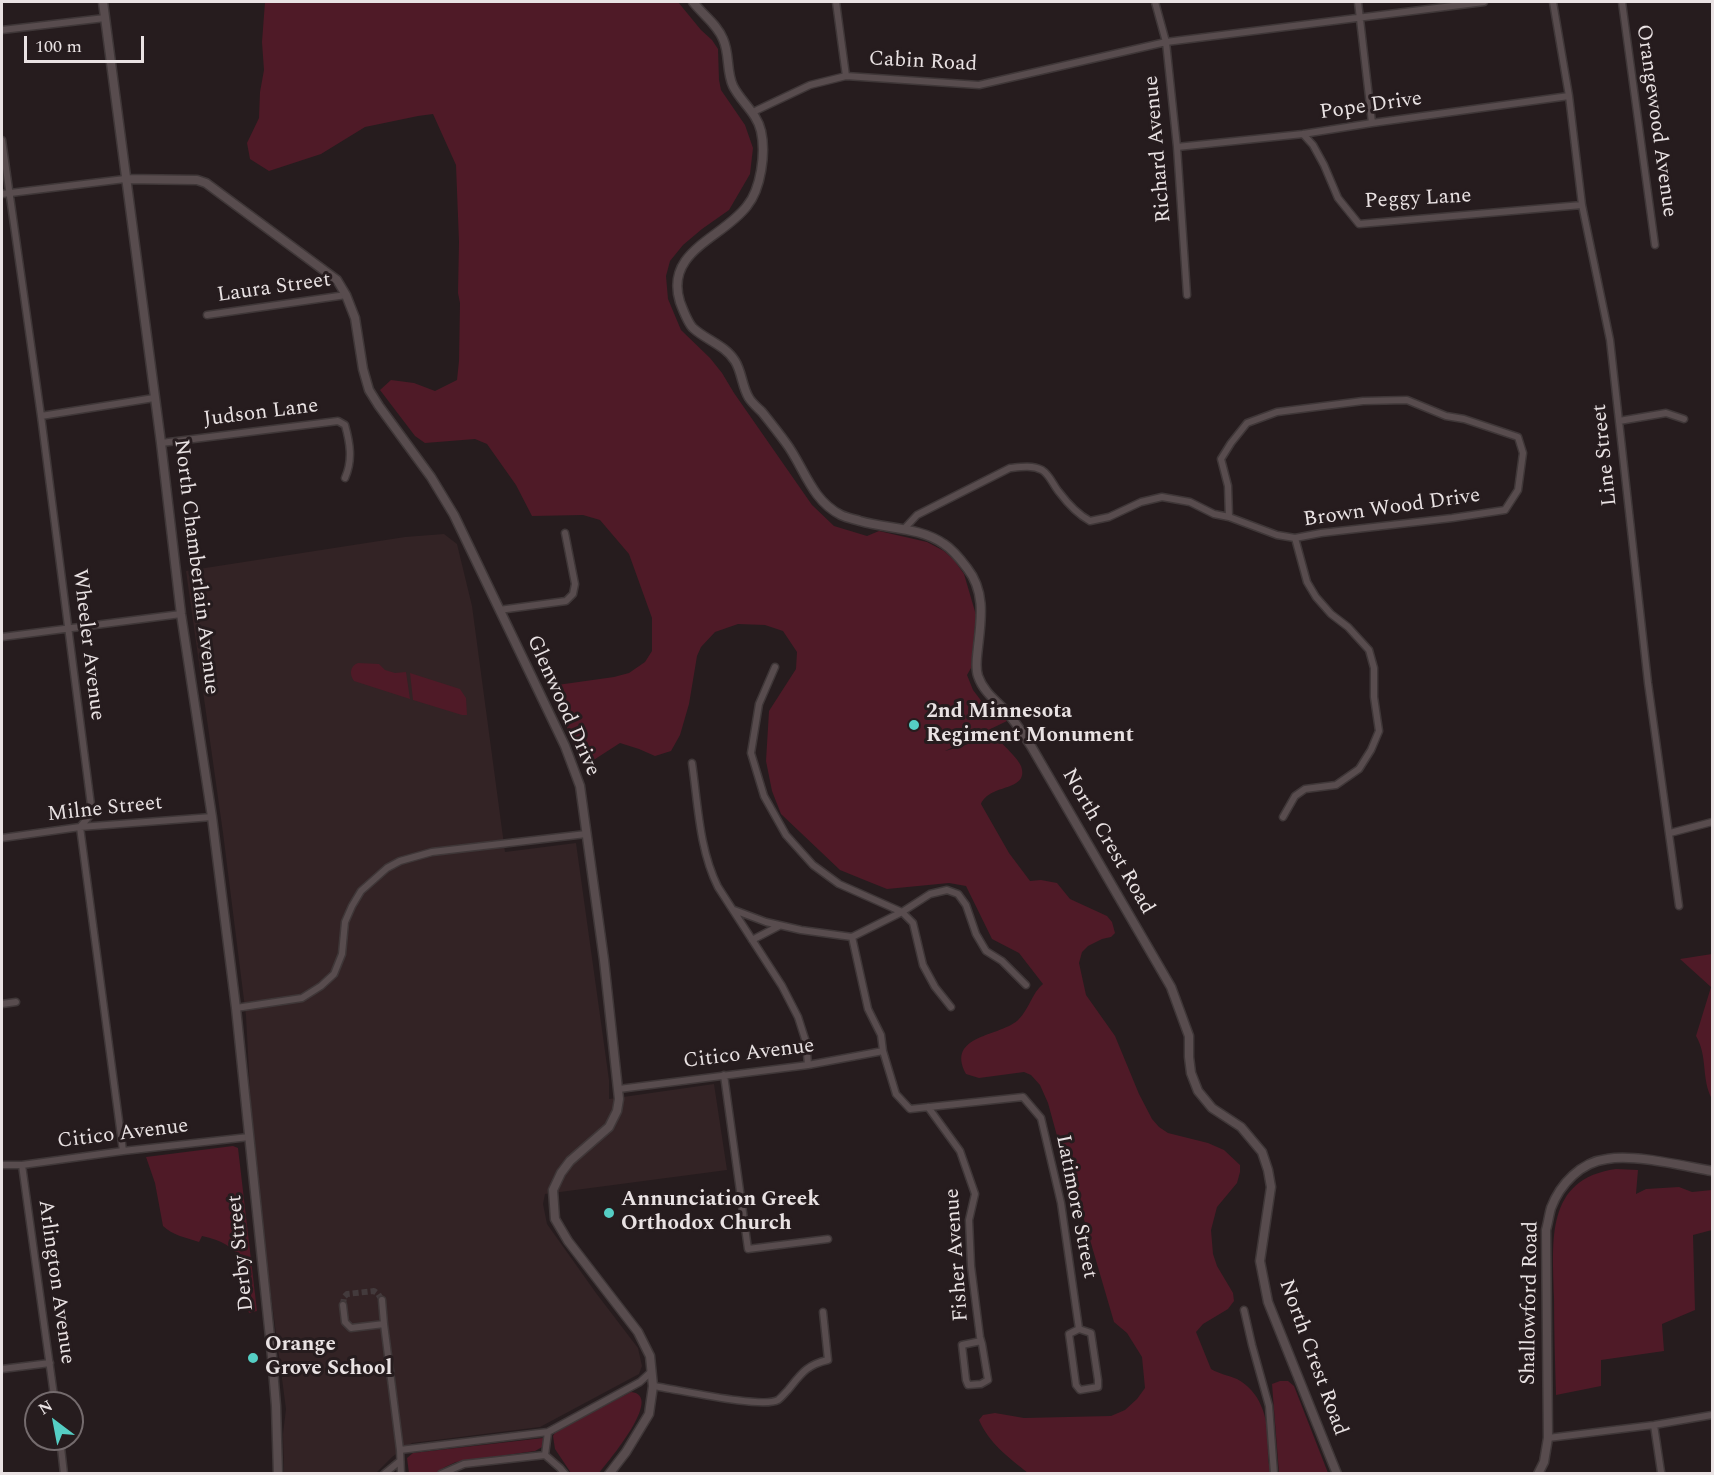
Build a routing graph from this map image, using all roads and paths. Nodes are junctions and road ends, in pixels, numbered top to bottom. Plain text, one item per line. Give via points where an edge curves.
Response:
1 (103, 2) edge
2 (693, 2) edge
3 (836, 2) edge
4 (1155, 2) edge
5 (1358, 2) edge
6 (1484, 2) edge
7 (1553, 2) edge
8 (1622, 2) edge
9 (1360, 16) junction
10 (105, 18) junction
11 (2, 30) edge
12 (1166, 42) junction
13 (846, 76) junction
14 (1569, 96) junction
15 (753, 112) junction
16 (1372, 123) junction
17 (1303, 134) junction
18 (2, 140) edge
19 (1178, 147) junction
20 (125, 179) junction
21 (5, 193) edge
22 (1582, 205) junction
23 (1655, 245) dead end
24 (346, 295) junction
25 (1188, 295) dead end
26 (207, 315) dead end
27 (154, 398) junction
28 (41, 416) junction
29 (1684, 419) dead end
30 (1619, 422) junction
31 (161, 443) junction
32 (345, 478) dead end
33 (1228, 517) junction
34 (904, 529) junction
35 (566, 533) dead end
36 (1295, 538) junction
37 (499, 610) junction
38 (181, 614) junction
39 (69, 627) junction
40 (2, 637) edge
41 (775, 667) dead end
42 (692, 763) dead end
43 (212, 817) junction
44 (1283, 817) dead end
45 (1713, 822) edge
46 (80, 827) junction
47 (1670, 833) junction
48 (586, 834) junction
49 (2, 838) edge
50 (1679, 906) dead end
51 (734, 910) junction
52 (902, 912) junction
53 (780, 925) junction
54 (852, 937) junction
55 (752, 940) junction
56 (1026, 985) dead end
57 (16, 1002) dead end
58 (2, 1004) edge
59 (951, 1007) dead end
60 (236, 1008) junction
61 (883, 1051) junction
62 (808, 1065) junction
63 (724, 1075) junction
64 (619, 1089) junction
65 (928, 1107) junction
66 (249, 1137) junction
67 (123, 1151) junction
68 (2, 1165) edge
69 (22, 1165) junction
70 (1713, 1171) edge
71 (828, 1239) dead end
72 (382, 1300) dead end
73 (343, 1305) dead end
74 (1244, 1310) dead end
75 (823, 1312) dead end
76 (384, 1324) junction
77 (1079, 1329) junction
78 (981, 1341) junction
79 (50, 1363) junction
80 (2, 1369) edge
81 (651, 1372) junction
82 (653, 1386) junction
83 (54, 1391) edge
84 (1713, 1415) edge
85 (1654, 1425) junction
86 (548, 1432) junction
87 (1548, 1438) junction
88 (400, 1450) junction
89 (61, 1451) edge
90 (545, 1455) junction
91 (400, 1461) junction
92 (1661, 1472) dead end
93 (64, 1473) edge
94 (278, 1473) edge
95 (384, 1473) edge
96 (401, 1473) edge
97 (441, 1473) edge
98 (564, 1473) edge
99 (609, 1473) edge
100 (1274, 1473) edge
101 (1337, 1473) edge
102 (1538, 1473) edge

1 - 10 street, North Chamberlain Avenue
2 - 15 street, North Crest Road via 715,24 724,40 734,87
3 - 13 street
4 - 12 street, Richard Avenue
5 - 9 street
6 - 9 street, Cabin Road
7 - 14 street, Line Street
8 - 23 street, Orangewood Avenue
9 - 12 street, Cabin Road
9 - 16 street
10 - 11 street
10 - 20 street, North Chamberlain Avenue
12 - 13 street, Cabin Road via 979,85
12 - 19 street, Richard Avenue
13 - 15 street, Cabin Road via 810,84
14 - 16 street, Pope Drive
14 - 22 street, Line Street
15 - 34 street, North Crest Road via 764,152 760,177 749,205 689,255 678,283 680,301 692,327 735,362 749,398 788,446 820,499 841,515
16 - 17 street, Pope Drive
17 - 19 street, Pope Drive
17 - 22 street, Peggy Lane via 1324,165 1338,198 1359,224
18 - 21 street, Wheeler Avenue
19 - 25 street, Richard Avenue
20 - 21 street
20 - 24 street, Glenwood Drive via 206,183 337,280
20 - 27 street, North Chamberlain Avenue
21 - 28 street, Wheeler Avenue
22 - 30 street, Line Street via 1610,340
24 - 26 street, Laura Street
24 - 37 street, Glenwood Drive via 355,318 369,390 454,515
27 - 28 street
27 - 31 street, North Chamberlain Avenue
28 - 39 street, Wheeler Avenue
29 - 30 street via 1666,413
30 - 47 street, Line Street via 1648,683
31 - 32 street, Judson Lane via 338,421 345,425 351,447
31 - 38 street, North Chamberlain Avenue
33 - 34 street, Brown Wood Drive via 1190,502 1162,497 1090,521 1077,513 1042,470 1025,466 1010,468 917,515
33 - 36 street, Brown Wood Drive
33 - 36 street, Brown Wood Drive via 1228,486 1221,459 1247,423 1287,411 1363,401 1407,400 1518,437 1523,453 1518,490 1505,510
34 - 101 street, North Crest Road via 944,544 968,569 980,591 978,677 1031,746 1171,987 1189,1036 1191,1073 1198,1091 1212,1108 1241,1127 1262,1152 1270,1187 1260,1261 1268,1302
35 - 37 street via 573,594 566,601
36 - 44 street via 1306,582 1331,614 1369,650 1379,731 1359,769 1336,785 1305,789 1295,796
37 - 48 street, Glenwood Drive via 580,786
38 - 39 street
38 - 43 street, North Chamberlain Avenue
39 - 40 street
39 - 46 street, Wheeler Avenue via 92,813
41 - 52 street via 759,704 751,753 764,796 786,835 813,866 839,884
42 - 51 street via 710,870
43 - 46 street, Milne Street
43 - 60 street, North Chamberlain Avenue
45 - 47 street
46 - 49 street, Milne Street
46 - 67 street
47 - 50 street, Line Street
48 - 60 street via 432,852 400,861 361,891 345,922 342,954 334,974 321,986 302,998
48 - 64 street, Glenwood Drive
51 - 53 street
51 - 55 street
52 - 54 street
52 - 56 street via 930,894 947,890 958,894 986,951
52 - 59 street via 913,923 923,965
53 - 54 street
53 - 55 street
54 - 61 street via 868,1009 881,1035
55 - 62 street via 798,1017
57 - 58 street
60 - 66 street, North Chamberlain Avenue
61 - 62 street, Citico Avenue
61 - 65 street via 896,1094 910,1109
62 - 63 street, Citico Avenue
63 - 64 street, Citico Avenue
63 - 71 street via 748,1249
64 - 81 street, Glenwood Drive via 609,1127 570,1161 553,1190 555,1219 638,1332 650,1356
65 - 77 street, Latimore Street via 1023,1097 1041,1118 1060,1203
65 - 78 street, Fisher Avenue via 960,1151 975,1194 969,1220
66 - 67 street, Citico Avenue
66 - 94 street, Derby Street via 272,1357
67 - 69 street, Citico Avenue
68 - 69 street, Citico Avenue
69 - 79 street, Arlington Avenue
70 - 87 street, Shallowford Road via 1608,1158 1574,1174 1560,1190 1546,1230
72 - 76 street
73 - 76 street via 345,1322 351,1328
74 - 100 street via 1269,1407
75 - 82 street via 828,1360 806,1370 779,1400 745,1401
76 - 88 street
77 - 77 street, Latimore Street via 1069,1334 1076,1385 1080,1390 1098,1388 1091,1333
78 - 78 street, Fisher Avenue via 962,1345 968,1385 988,1380
79 - 80 street
79 - 83 street, Arlington Avenue
81 - 82 street, Glenwood Drive
81 - 86 street via 640,1382
82 - 99 street, Glenwood Drive via 649,1414
84 - 85 street
85 - 87 street
85 - 92 street
86 - 88 street
86 - 90 street
87 - 102 street, Shallowford Road
88 - 91 street
89 - 93 street
90 - 97 street via 464,1464
90 - 98 street
91 - 95 street
91 - 96 street

